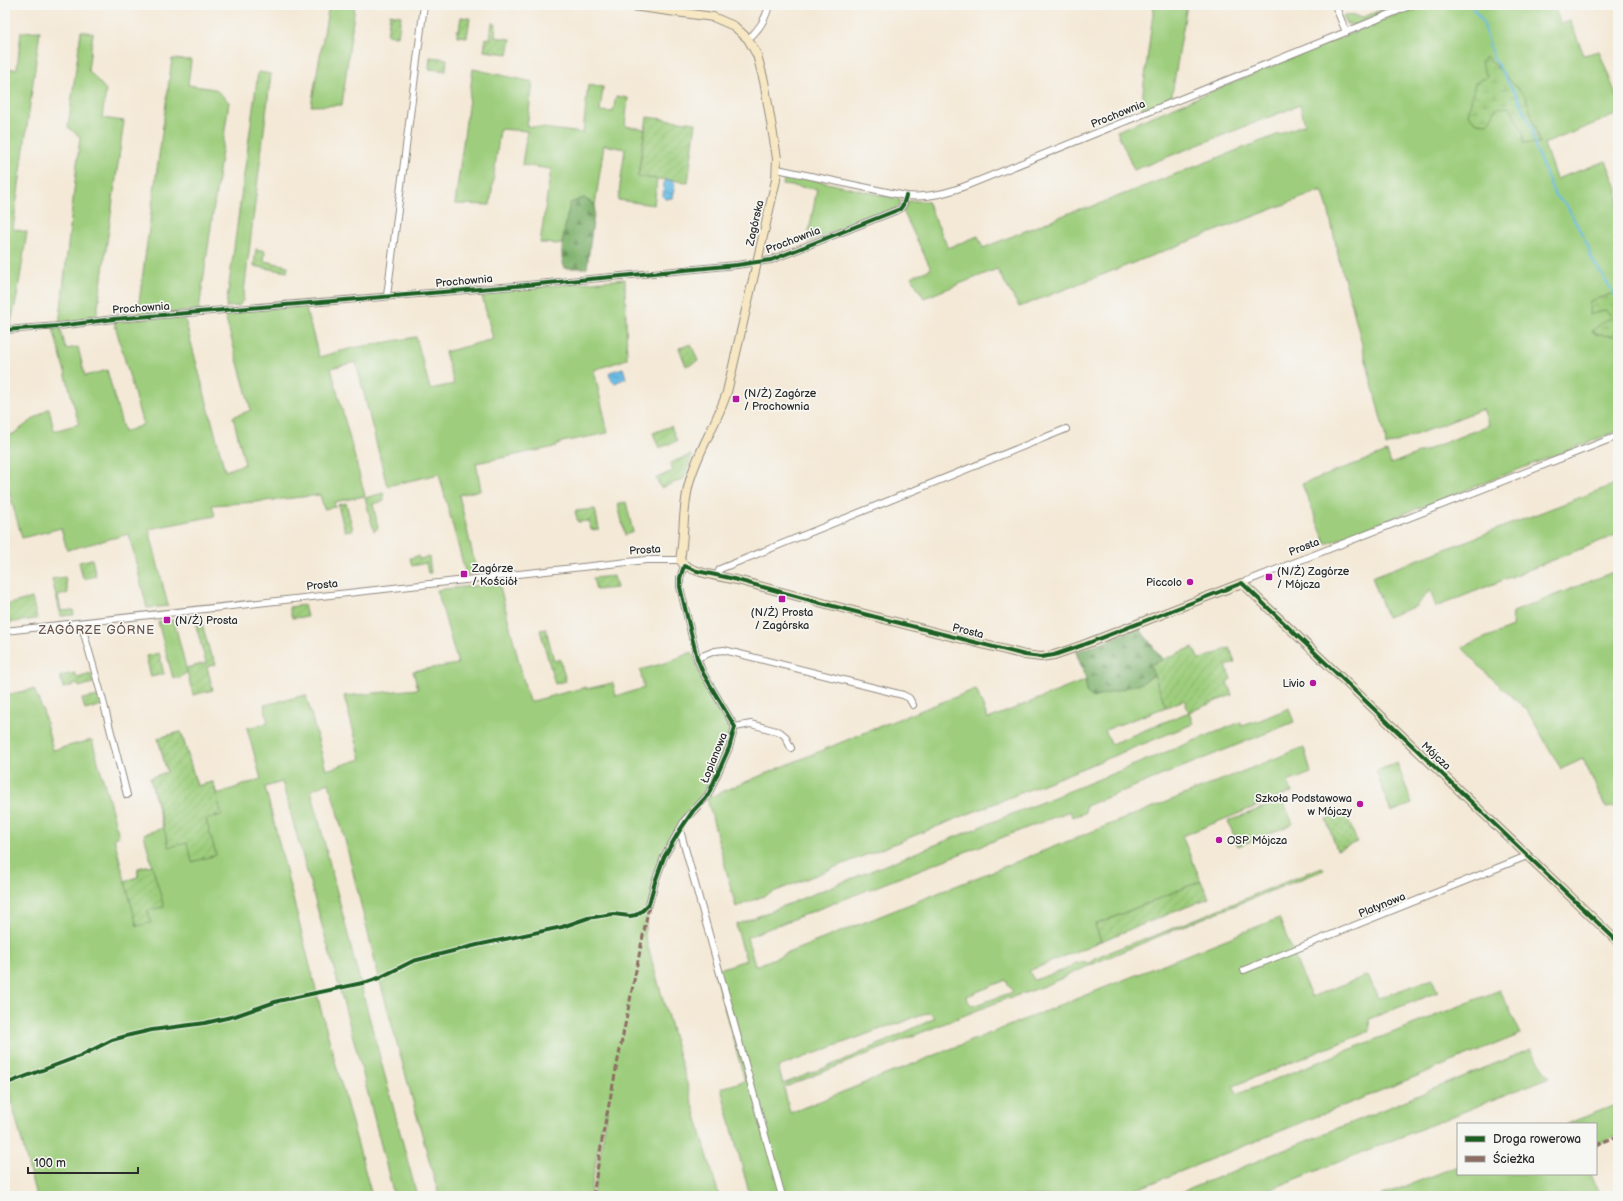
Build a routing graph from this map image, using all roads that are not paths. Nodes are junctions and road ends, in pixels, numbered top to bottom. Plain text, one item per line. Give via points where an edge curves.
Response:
1 (424, 5) edge
2 (625, 5) edge
3 (770, 5) edge
4 (1335, 5) edge
5 (1412, 5) edge
6 (1346, 32) junction
7 (748, 39) junction
8 (777, 169) junction
9 (906, 196) junction
10 (758, 262) junction
11 (387, 296) junction
12 (5, 330) edge
13 (1066, 429) dead end
14 (1618, 436) edge
15 (682, 563) junction
16 (717, 575) junction
17 (1242, 583) junction
18 (81, 623) junction
19 (5, 631) edge
20 (697, 658) junction
21 (913, 705) dead end
22 (735, 727) junction
23 (791, 748) dead end
24 (127, 795) dead end
25 (680, 830) junction
26 (1527, 856) junction
27 (650, 904) dead end
28 (1618, 942) edge
29 (1244, 970) dead end
30 (782, 1196) edge

1 - 11 street
2 - 7 street, Zagórska via 713,17 734,26
3 - 7 street via 762,24
4 - 6 street
5 - 6 street, Prochownia
6 - 9 street, Prochownia via 953,191 932,197
7 - 8 street, Zagórska via 761,68 776,147
8 - 9 street, Prochownia
8 - 10 street, Zagórska
9 - 10 street, Prochownia via 900,209 771,260
10 - 11 street, Prochownia
10 - 15 street, Zagórska via 727,392 718,419 690,481 684,514
11 - 12 street, Prochownia
13 - 16 street via 720,569
14 - 17 street, Prosta
15 - 16 street, Prosta via 693,570
15 - 18 street, Prosta via 638,561
15 - 20 street, Łopianowa via 680,587
16 - 17 street, Prosta via 1041,657 1083,645
17 - 26 street, Mójcza
18 - 19 street, Prosta
18 - 24 street
20 - 21 street via 724,650 903,695 909,698
20 - 22 street, Łopianowa
22 - 23 street via 751,724 780,732
22 - 25 street, Łopianowa via 729,748 708,795 693,810
25 - 27 street, Łopianowa via 664,857
25 - 30 street
26 - 28 street, Mójcza
26 - 29 street, Platynowa

